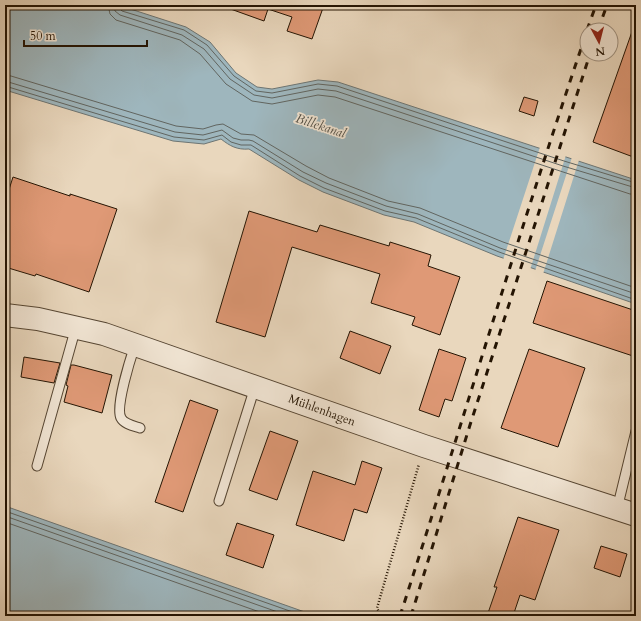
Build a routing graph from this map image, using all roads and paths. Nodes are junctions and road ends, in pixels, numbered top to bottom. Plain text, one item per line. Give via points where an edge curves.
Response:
1 (5, 315) edge
2 (77, 326) junction
3 (135, 345) junction
4 (255, 387) junction
5 (140, 428) dead end
6 (636, 431) edge
7 (424, 446) junction
8 (37, 466) dead end
9 (219, 501) dead end
10 (626, 512) edge
11 (385, 616) edge

1 - 2 street, Mühlenhagen via 38,318
2 - 3 street, Mühlenhagen
2 - 8 lane
3 - 4 street, Mühlenhagen
3 - 5 lane via 124,381 120,413 127,424
4 - 7 street, Mühlenhagen
4 - 9 lane
6 - 10 lane
7 - 10 street, Mühlenhagen
7 - 11 path via 377,608

